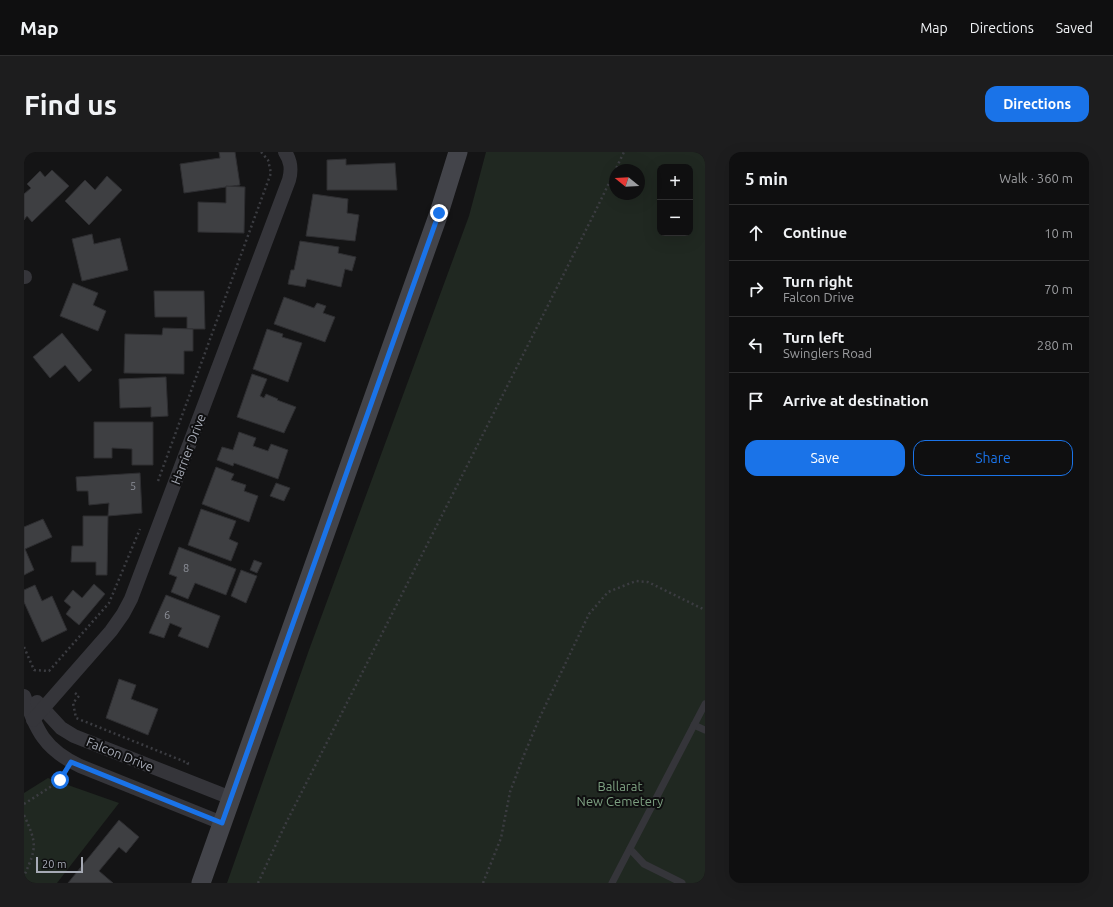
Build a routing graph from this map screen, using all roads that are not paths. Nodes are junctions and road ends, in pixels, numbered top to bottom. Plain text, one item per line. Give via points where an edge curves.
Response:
1 (284, 152) edge
2 (458, 152) edge
3 (24, 688) edge
4 (24, 696) edge
5 (705, 704) edge
6 (43, 709) junction
7 (33, 720) junction
8 (694, 725) junction
9 (705, 730) edge
10 (231, 798) junction
11 (222, 823) junction
12 (630, 850) junction
13 (201, 883) edge
14 (612, 883) edge
15 (682, 883) edge

1 - 6 street, Harrier Drive via 290,161 289,180 131,599 111,631
2 - 10 street via 439,213
3 - 6 street, Falcon Drive
4 - 7 street, Falcon Drive
5 - 8 lane
6 - 7 street, Harrier Drive
6 - 10 street, Falcon Drive via 61,728 74,736
7 - 11 street, Falcon Drive via 51,748 71,762
8 - 9 lane
8 - 12 lane
10 - 11 street
11 - 13 street
12 - 14 lane
12 - 15 lane via 644,864

